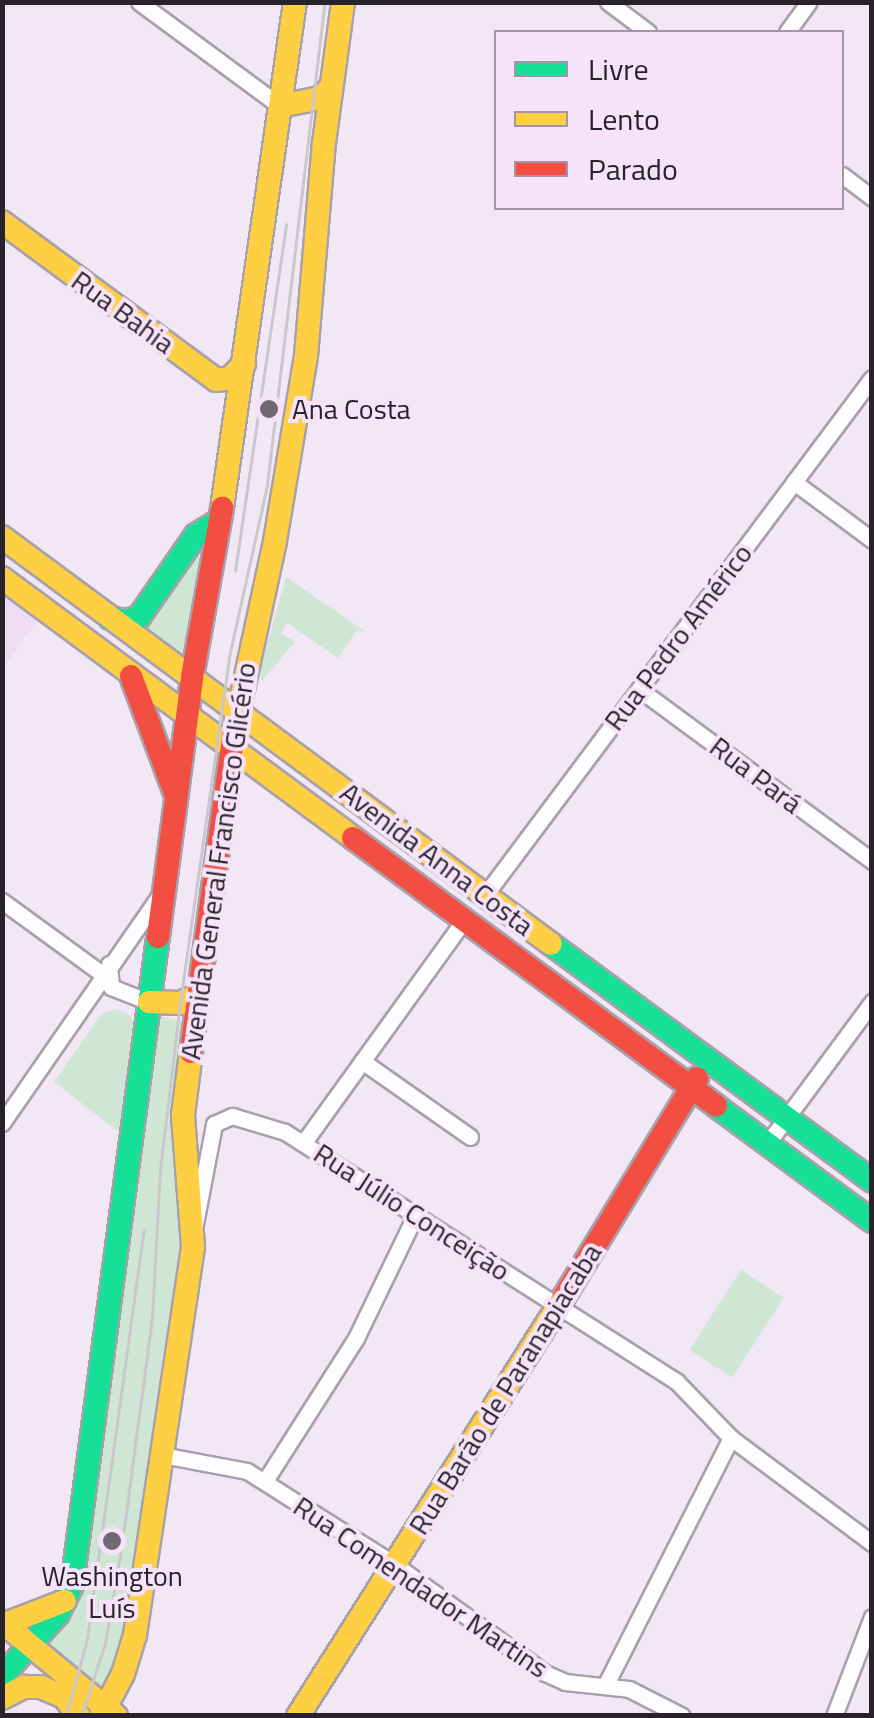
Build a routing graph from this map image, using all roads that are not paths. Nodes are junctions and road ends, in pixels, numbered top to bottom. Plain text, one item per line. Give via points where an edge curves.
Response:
1 (138, 2) edge
2 (295, 2) edge
3 (343, 2) edge
4 (608, 2) edge
5 (809, 2) edge
6 (645, 30) edge
7 (788, 30) edge
8 (331, 87) junction
9 (280, 106) junction
10 (844, 177) edge
11 (872, 198) edge
12 (2, 222) edge
13 (244, 364) junction
14 (872, 378) edge
15 (794, 482) junction
16 (217, 522) junction
17 (2, 537) edge
18 (872, 540) edge
19 (2, 578) edge
20 (110, 618) junction
21 (129, 673) junction
22 (192, 677) junction
23 (639, 689) junction
24 (238, 711) junction
25 (187, 715) junction
26 (232, 748) junction
27 (268, 774) junction
28 (178, 801) junction
29 (222, 814) junction
30 (872, 861) edge
31 (410, 879) junction
32 (167, 887) junction
33 (485, 895) junction
34 (2, 901) edge
35 (465, 920) junction
36 (106, 968) junction
37 (198, 995) junction
38 (149, 1002) junction
39 (872, 1002) edge
40 (708, 1060) junction
41 (362, 1062) junction
42 (691, 1088) junction
43 (787, 1118) junction
44 (2, 1123) edge
45 (470, 1138) dead end
46 (304, 1142) junction
47 (767, 1144) junction
48 (872, 1181) edge
49 (416, 1214) junction
50 (872, 1221) edge
51 (194, 1225) junction
52 (558, 1307) junction
53 (731, 1438) junction
54 (162, 1455) junction
55 (265, 1481) junction
56 (872, 1543) edge
57 (394, 1564) junction
58 (68, 1600) junction
59 (872, 1617) edge
60 (4, 1622) edge
61 (25, 1659) edge
62 (606, 1684) junction
63 (2, 1698) edge
64 (108, 1713) edge
65 (80, 1716) edge
66 (298, 1716) edge
67 (682, 1716) edge
68 (834, 1716) edge

1 - 9 street
2 - 9 main road, Avenida General Francisco Glicério
3 - 8 main road, Avenida General Francisco Glicério
4 - 6 street
5 - 7 street
8 - 9 main road via 320,98
8 - 24 main road, Avenida General Francisco Glicério via 306,356
9 - 13 main road, Avenida General Francisco Glicério
10 - 11 street
12 - 13 main road, Rua Bahia via 216,380 230,378
13 - 16 main road, Avenida General Francisco Glicério
14 - 15 street, Rua Pedro Américo
15 - 18 street
15 - 23 street, Rua Pedro Américo
16 - 20 main road via 196,535 139,617
16 - 22 main road, Avenida General Francisco Glicério
17 - 20 main road, Avenida Anna Costa
19 - 21 main road, Avenida Anna Costa
20 - 22 main road, Avenida Anna Costa
21 - 25 main road, Avenida Anna Costa
21 - 28 main road
22 - 24 main road, Avenida Anna Costa
22 - 25 main road, Avenida General Francisco Glicério
23 - 30 street, Rua Pará
23 - 33 street, Rua Pedro Américo
24 - 26 main road, Avenida General Francisco Glicério
24 - 33 main road, Avenida Anna Costa
25 - 26 main road, Avenida Anna Costa
25 - 28 main road, Avenida General Francisco Glicério
26 - 27 main road, Avenida Anna Costa
26 - 29 main road, Avenida General Francisco Glicério
27 - 29 main road via 244,784
27 - 31 main road, Avenida Anna Costa
28 - 32 main road, Avenida General Francisco Glicério
29 - 37 main road, Avenida General Francisco Glicério
31 - 33 main road via 458,907
31 - 35 main road, Avenida Anna Costa
32 - 36 street
32 - 38 main road, Avenida General Francisco Glicério
33 - 40 main road, Avenida Anna Costa
34 - 36 street
35 - 41 street
35 - 42 main road, Avenida Anna Costa
36 - 38 street via 111,987
36 - 44 street
37 - 38 main road via 180,1003
37 - 51 main road, Avenida General Francisco Glicério via 182,1129
38 - 58 main road, Avenida General Francisco Glicério
39 - 43 street
40 - 42 main road, Rua Barão de Paranapiacaba
40 - 43 main road, Avenida Anna Costa
41 - 45 street
41 - 46 street
42 - 47 main road, Avenida Anna Costa
42 - 52 main road, Rua Barão de Paranapiacaba
43 - 47 street
43 - 48 main road, Avenida Anna Costa
46 - 49 street, Rua Júlio Conceição
46 - 51 street, Rua Júlio Conceição via 261,1123 219,1120 211,1130
47 - 50 main road, Avenida Anna Costa
49 - 52 street, Rua Júlio Conceição
49 - 55 street via 356,1338
51 - 54 main road, Avenida General Francisco Glicério
52 - 53 street, Rua Júlio Conceição via 676,1381
52 - 57 main road, Rua Barão de Paranapiacaba
53 - 56 street, Rua Júlio Conceição
53 - 62 street
54 - 55 street, Rua Comendador Martins via 247,1470
54 - 64 main road, Avenida General Francisco Glicério via 134,1643
55 - 57 street, Rua Comendador Martins
57 - 62 street, Rua Comendador Martins via 545,1673 565,1682
57 - 66 main road, Rua Barão de Paranapiacaba
58 - 60 main road
58 - 61 main road
59 - 68 street
60 - 61 main road
61 - 64 main road
62 - 67 street, Rua Comendador Martins
63 - 65 main road via 41,1686

